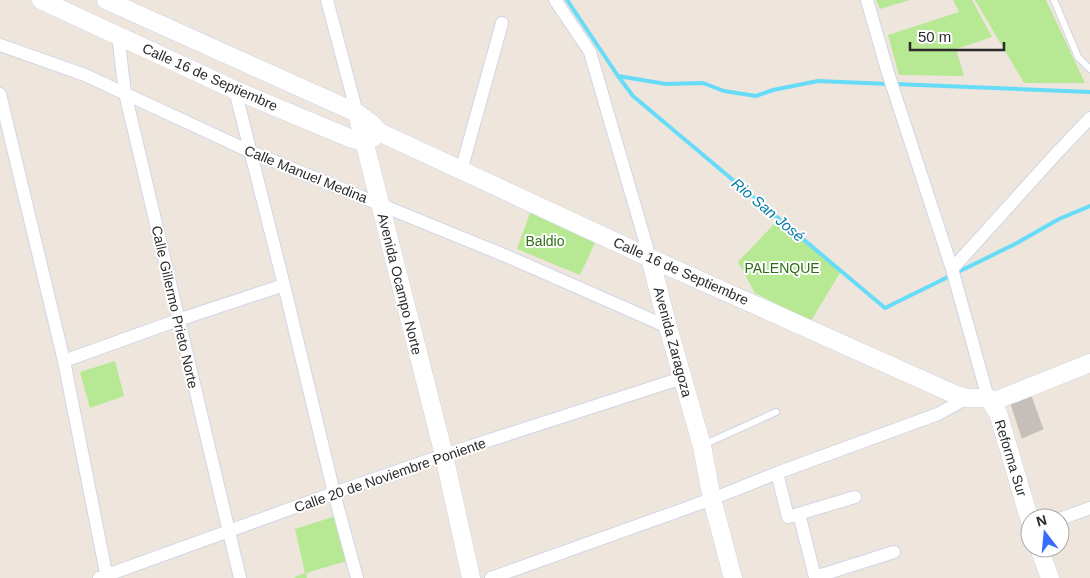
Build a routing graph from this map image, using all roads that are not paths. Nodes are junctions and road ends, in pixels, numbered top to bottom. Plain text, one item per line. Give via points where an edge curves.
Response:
1 (41, 0) edge
2 (106, 0) edge
3 (327, 0) edge
4 (554, 0) edge
5 (866, 0) edge
6 (1054, 0) edge
7 (502, 23) dead end
8 (118, 35) junction
9 (0, 45) edge
10 (1090, 69) edge
11 (235, 90) junction
12 (125, 93) junction
13 (0, 94) edge
14 (357, 113) junction
15 (1090, 118) edge
16 (379, 132) junction
17 (363, 141) junction
18 (249, 151) junction
19 (461, 171) junction
20 (379, 203) junction
21 (650, 258) junction
22 (952, 270) junction
23 (284, 285) junction
24 (178, 320) junction
25 (668, 327) junction
26 (64, 361) junction
27 (1090, 363) edge
28 (682, 378) junction
29 (967, 398) junction
30 (990, 400) junction
31 (776, 412) dead end
32 (702, 446) junction
33 (444, 455) junction
34 (778, 473) junction
35 (334, 493) junction
36 (855, 497) dead end
37 (712, 499) junction
38 (1026, 508) edge
39 (1090, 508) edge
40 (799, 514) junction
41 (1070, 515) edge
42 (229, 530) junction
43 (894, 552) dead end
44 (1043, 558) edge
45 (104, 577) edge
46 (240, 578) edge
47 (357, 578) edge
48 (471, 578) edge
49 (491, 578) edge
50 (733, 578) edge
51 (1050, 578) edge

1 - 8 main road, Calle 16 de Septiembre
2 - 14 main road, Calle 16 de Septiembre
3 - 14 street
4 - 21 street, Avenida Zaragoza via 590,52
5 - 22 street
6 - 10 lane via 1078,57
7 - 19 street
8 - 11 main road, Calle 16 de Septiembre
8 - 12 street, Calle Gillermo Prieto Norte
9 - 12 street, Calle Manuel Medina
11 - 17 main road, Calle 16 de Septiembre
11 - 18 street
12 - 18 street, Calle Manuel Medina
12 - 24 street, Calle Gillermo Prieto Norte
13 - 26 street
14 - 16 main road, Calle 16 de Septiembre
14 - 17 main road, Avenida Ocampo Norte
15 - 22 street
16 - 17 main road
16 - 19 main road, Calle 16 de Septiembre
17 - 20 main road, Avenida Ocampo Norte
18 - 20 street, Calle Manuel Medina
18 - 23 street
19 - 21 main road, Calle 16 de Septiembre
20 - 25 street, Calle Manuel Medina
20 - 33 main road, Avenida Ocampo Norte
21 - 25 main road, Avenida Zaragoza
21 - 29 main road, Calle 16 de Septiembre
22 - 30 street
23 - 24 street
23 - 35 street
24 - 26 street
24 - 42 street, Calle Gillermo Prieto Norte
25 - 28 main road, Avenida Zaragoza
26 - 45 street
27 - 30 main road
28 - 32 main road, Avenida Zaragoza
28 - 33 street, Calle 20 de Noviembre Poniente
29 - 30 main road, Calle 16 de Septiembre
29 - 34 street via 938,414
30 - 38 main road, Reforma Sur via 998,413
31 - 32 lane
32 - 37 main road, Avenida Zaragoza
33 - 35 street, Calle 20 de Noviembre Poniente
33 - 48 main road
34 - 37 street
34 - 40 street via 788,517
35 - 42 street, Calle 20 de Noviembre Poniente
35 - 47 street
36 - 40 street
37 - 49 street
37 - 50 main road, Avenida Zaragoza
39 - 41 street
40 - 43 street via 815,577
42 - 45 street, Calle 20 de Noviembre Poniente
42 - 46 street, Calle Gillermo Prieto Norte
44 - 51 main road

